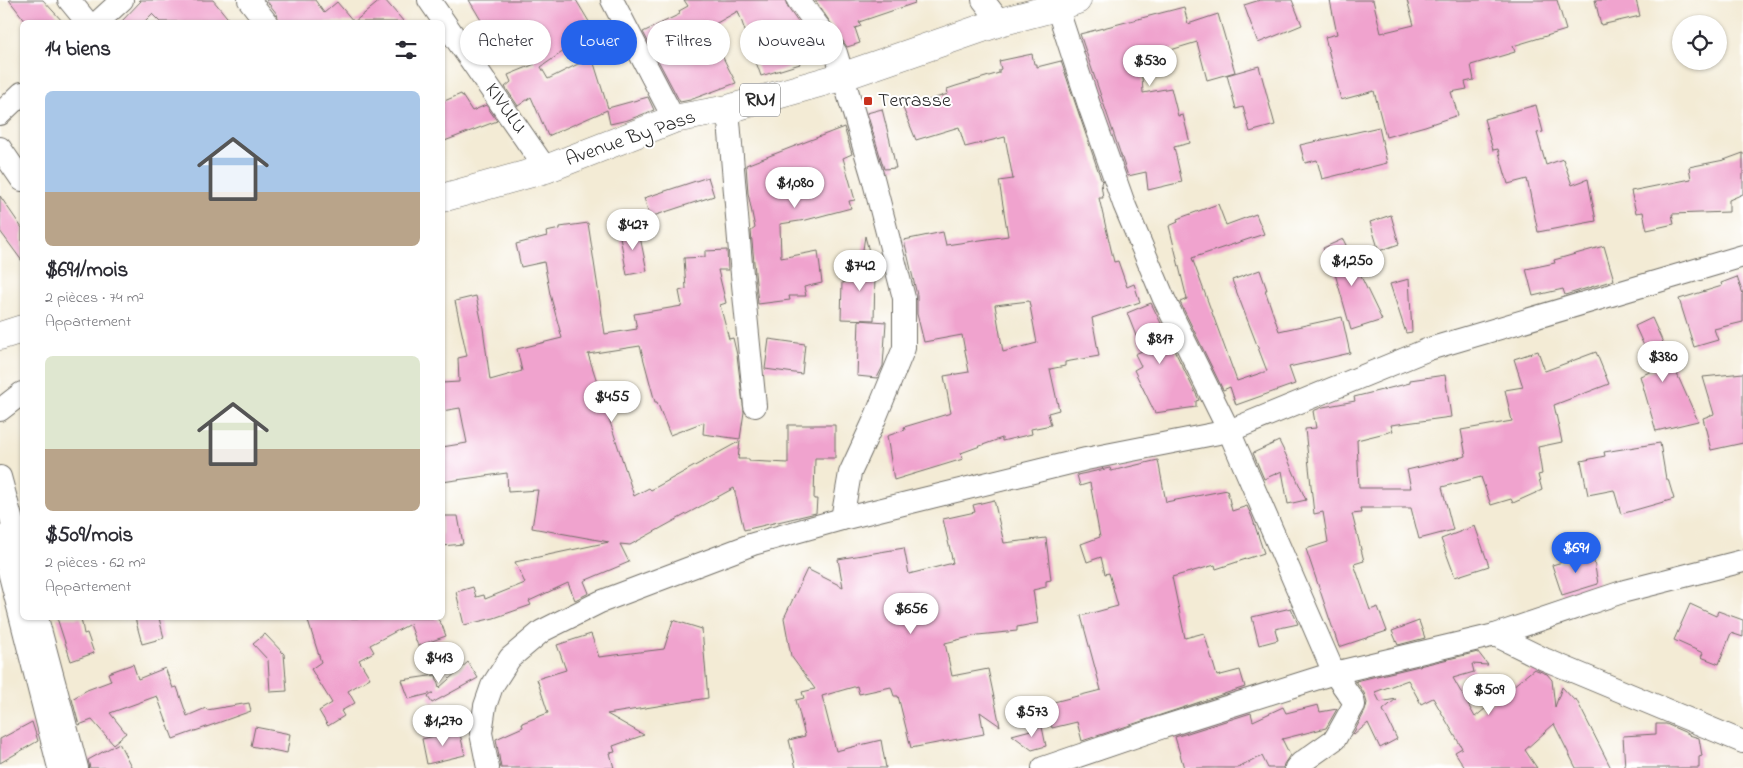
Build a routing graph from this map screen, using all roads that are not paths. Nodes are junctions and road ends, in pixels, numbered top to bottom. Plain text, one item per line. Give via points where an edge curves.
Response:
1 (69, 0) edge
2 (122, 0) edge
3 (249, 0) edge
4 (612, 0) edge
5 (798, 0) edge
6 (983, 0) edge
7 (435, 2) edge
8 (1067, 4) edge
9 (85, 20) edge
10 (100, 20) edge
11 (264, 20) edge
12 (1000, 22) junction
13 (844, 76) junction
14 (20, 95) edge
15 (728, 108) junction
16 (0, 114) edge
17 (674, 119) junction
18 (0, 148) edge
19 (546, 169) junction
20 (20, 177) edge
21 (445, 197) edge
22 (1743, 256) edge
23 (20, 330) edge
24 (0, 336) edge
25 (20, 395) edge
26 (755, 406) dead end
27 (0, 410) edge
28 (1229, 431) junction
29 (0, 477) edge
30 (842, 519) junction
31 (0, 536) edge
32 (20, 554) edge
33 (1743, 561) edge
34 (20, 615) edge
35 (21, 620) edge
36 (38, 620) edge
37 (1494, 635) junction
38 (1334, 673) junction
39 (1743, 742) edge
40 (59, 768) edge
41 (78, 768) edge
42 (488, 768) edge
43 (1043, 768) edge
44 (1296, 768) edge

1 - 9 street
2 - 10 street
3 - 11 street
4 - 17 street
5 - 13 street via 836,53
6 - 12 street
7 - 19 street, KIVULU
8 - 12 highway, Avenue By Pass / RN1
8 - 28 street via 1089,105 1124,204 1164,299
12 - 13 highway, Avenue By Pass / RN1
13 - 15 highway, Avenue By Pass / RN1
13 - 30 street via 904,298 904,348 850,473
14 - 16 street
15 - 17 highway, Avenue By Pass / RN1
15 - 26 street
17 - 19 highway, Avenue By Pass / RN1
18 - 20 street
19 - 21 highway, Avenue By Pass / RN1
22 - 28 street via 1429,348
23 - 24 highway
25 - 27 street
28 - 30 street via 1086,459
28 - 38 street
29 - 32 street
30 - 42 street via 753,544 600,602 542,630 510,658 492,686 481,733
31 - 34 street
33 - 37 street via 1625,591
35 - 40 street
36 - 41 street
37 - 38 street
37 - 39 street
38 - 43 street
38 - 44 street via 1354,705 1335,739

